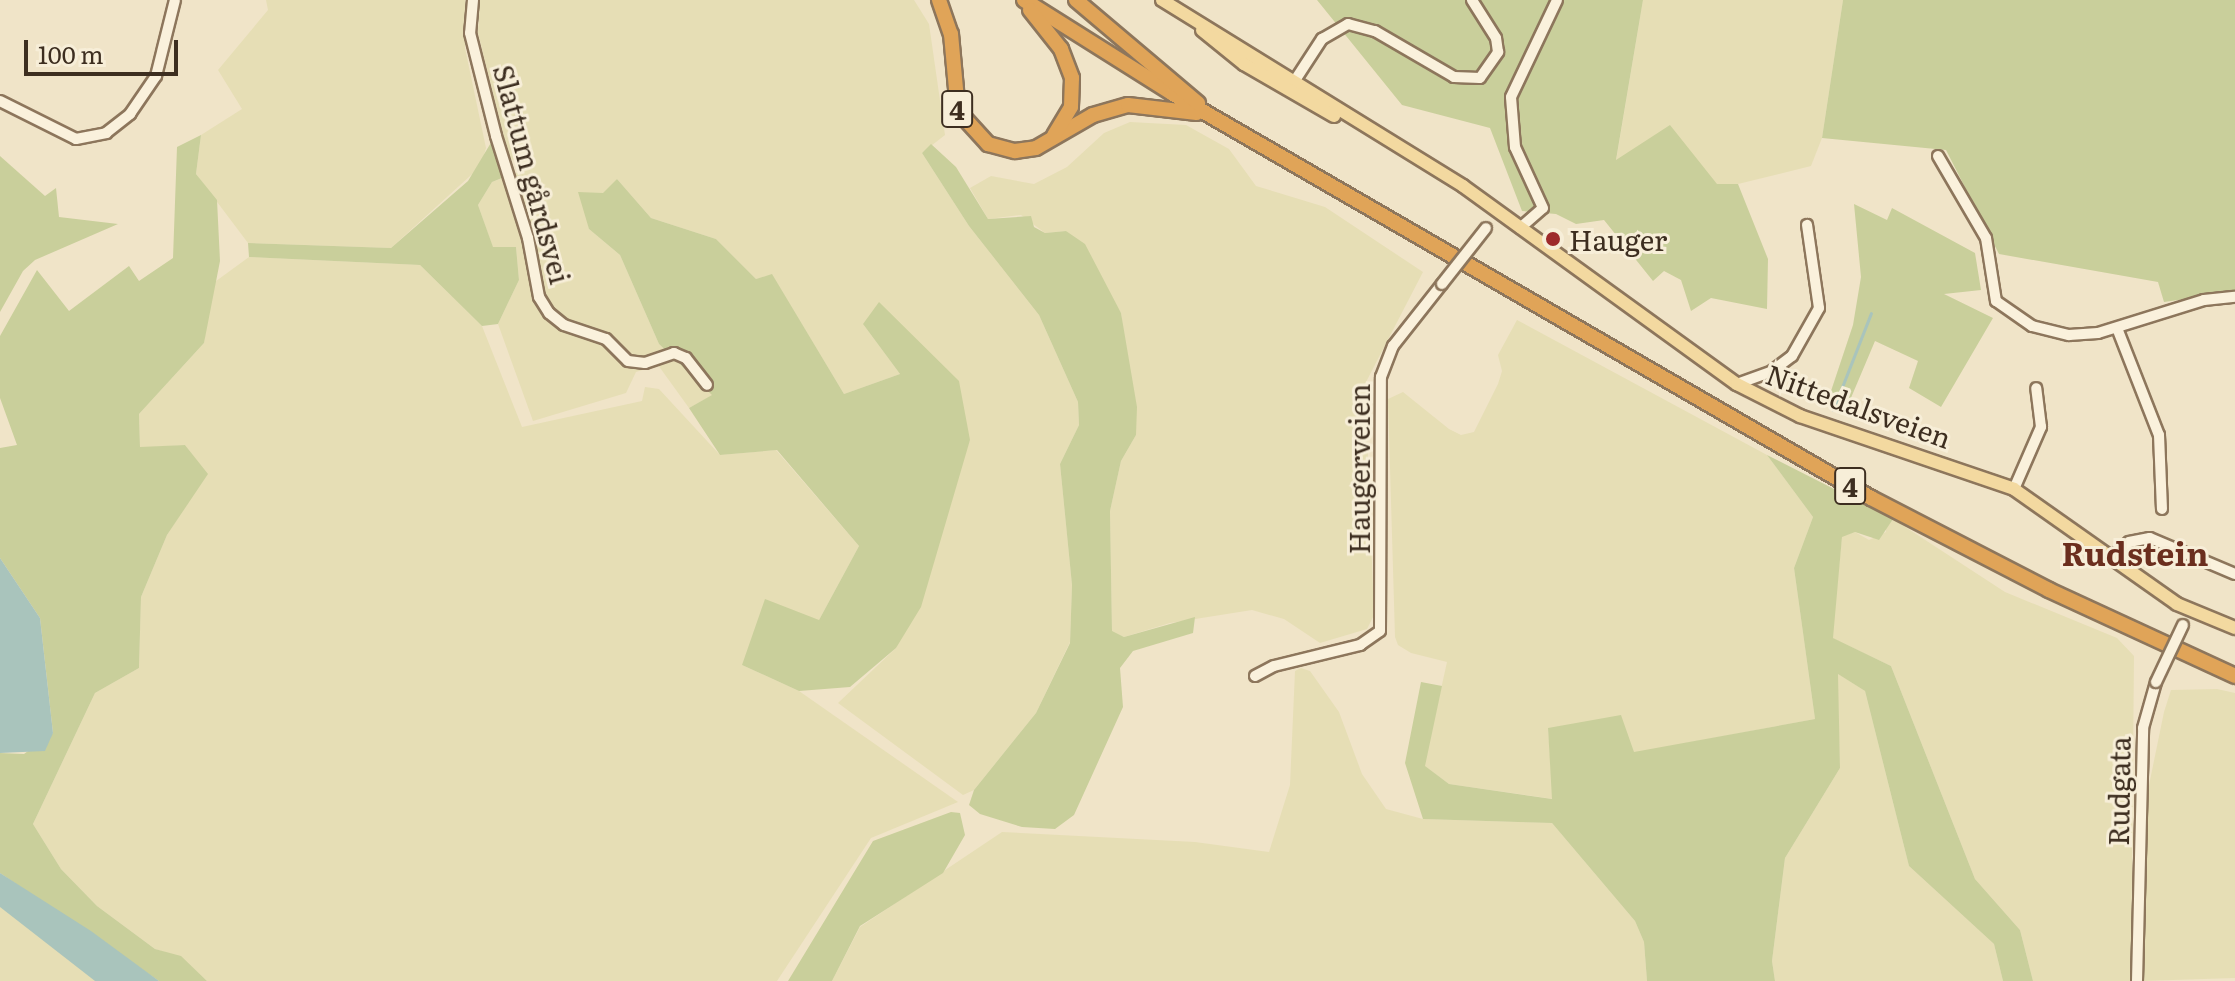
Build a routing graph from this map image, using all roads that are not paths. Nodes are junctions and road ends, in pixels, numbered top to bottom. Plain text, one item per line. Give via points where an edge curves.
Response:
1 (175, 0) edge
2 (473, 0) edge
3 (939, 0) edge
4 (1024, 0) edge
5 (1076, 0) edge
6 (1162, 0) edge
7 (1472, 0) edge
8 (1557, 0) edge
9 (1293, 86) junction
10 (0, 101) edge
11 (1209, 115) junction
12 (1049, 141) junction
13 (1938, 156) dead end
14 (1498, 211) junction
15 (1807, 225) dead end
16 (1520, 228) junction
17 (1480, 268) junction
18 (2235, 297) edge
19 (2117, 328) junction
20 (1737, 384) junction
21 (707, 385) dead end
22 (2036, 388) dead end
23 (2014, 489) junction
24 (2162, 509) dead end
25 (2113, 556) junction
26 (2235, 574) edge
27 (2190, 611) junction
28 (2235, 628) edge
29 (2235, 666) edge
30 (1255, 676) dead end
31 (2235, 676) edge
32 (2137, 981) edge

1 - 10 street via 156,76 130,114 106,133 76,139
2 - 21 street, Slattum gårdsvei via 470,33 528,238 539,297 564,325 606,339 628,361 645,363 674,353 686,358
3 - 12 highway, 4 via 951,34 956,106 967,126 1003,150 1021,151
4 - 11 highway, 4
4 - 12 highway, 4 via 1061,49 1072,78 1068,114
5 - 11 highway, 4 via 1171,76
6 - 9 main road, Nittedalsveien
7 - 9 street via 1496,38 1498,52 1492,68 1476,80 1454,77 1359,24 1332,30
8 - 16 street via 1511,97 1515,147 1543,208
9 - 14 main road, Nittedalsveien
11 - 12 highway, 4 via 1157,105 1120,106
11 - 17 highway, 4
13 - 19 street via 1980,224 1992,288 2008,313 2055,334
14 - 16 main road, Nittedalsveien
14 - 30 street, Haugerveien, bridge via 1393,346 1381,377 1380,631 1360,645 1274,666
15 - 20 street via 1819,308 1792,356 1772,371
16 - 20 main road, Nittedalsveien
17 - 29 highway, 4 via 1521,286 1919,513
17 - 31 highway, 4 via 1904,515
18 - 19 street via 2204,300
19 - 24 street via 2161,446
20 - 23 main road, Nittedalsveien via 1800,416
22 - 23 street via 2041,427
23 - 25 main road, Nittedalsveien
25 - 26 street via 2129,542 2150,538
25 - 27 main road, Nittedalsveien
27 - 28 main road, Nittedalsveien
27 - 32 street, Rudgata, bridge via 2156,682 2143,728

